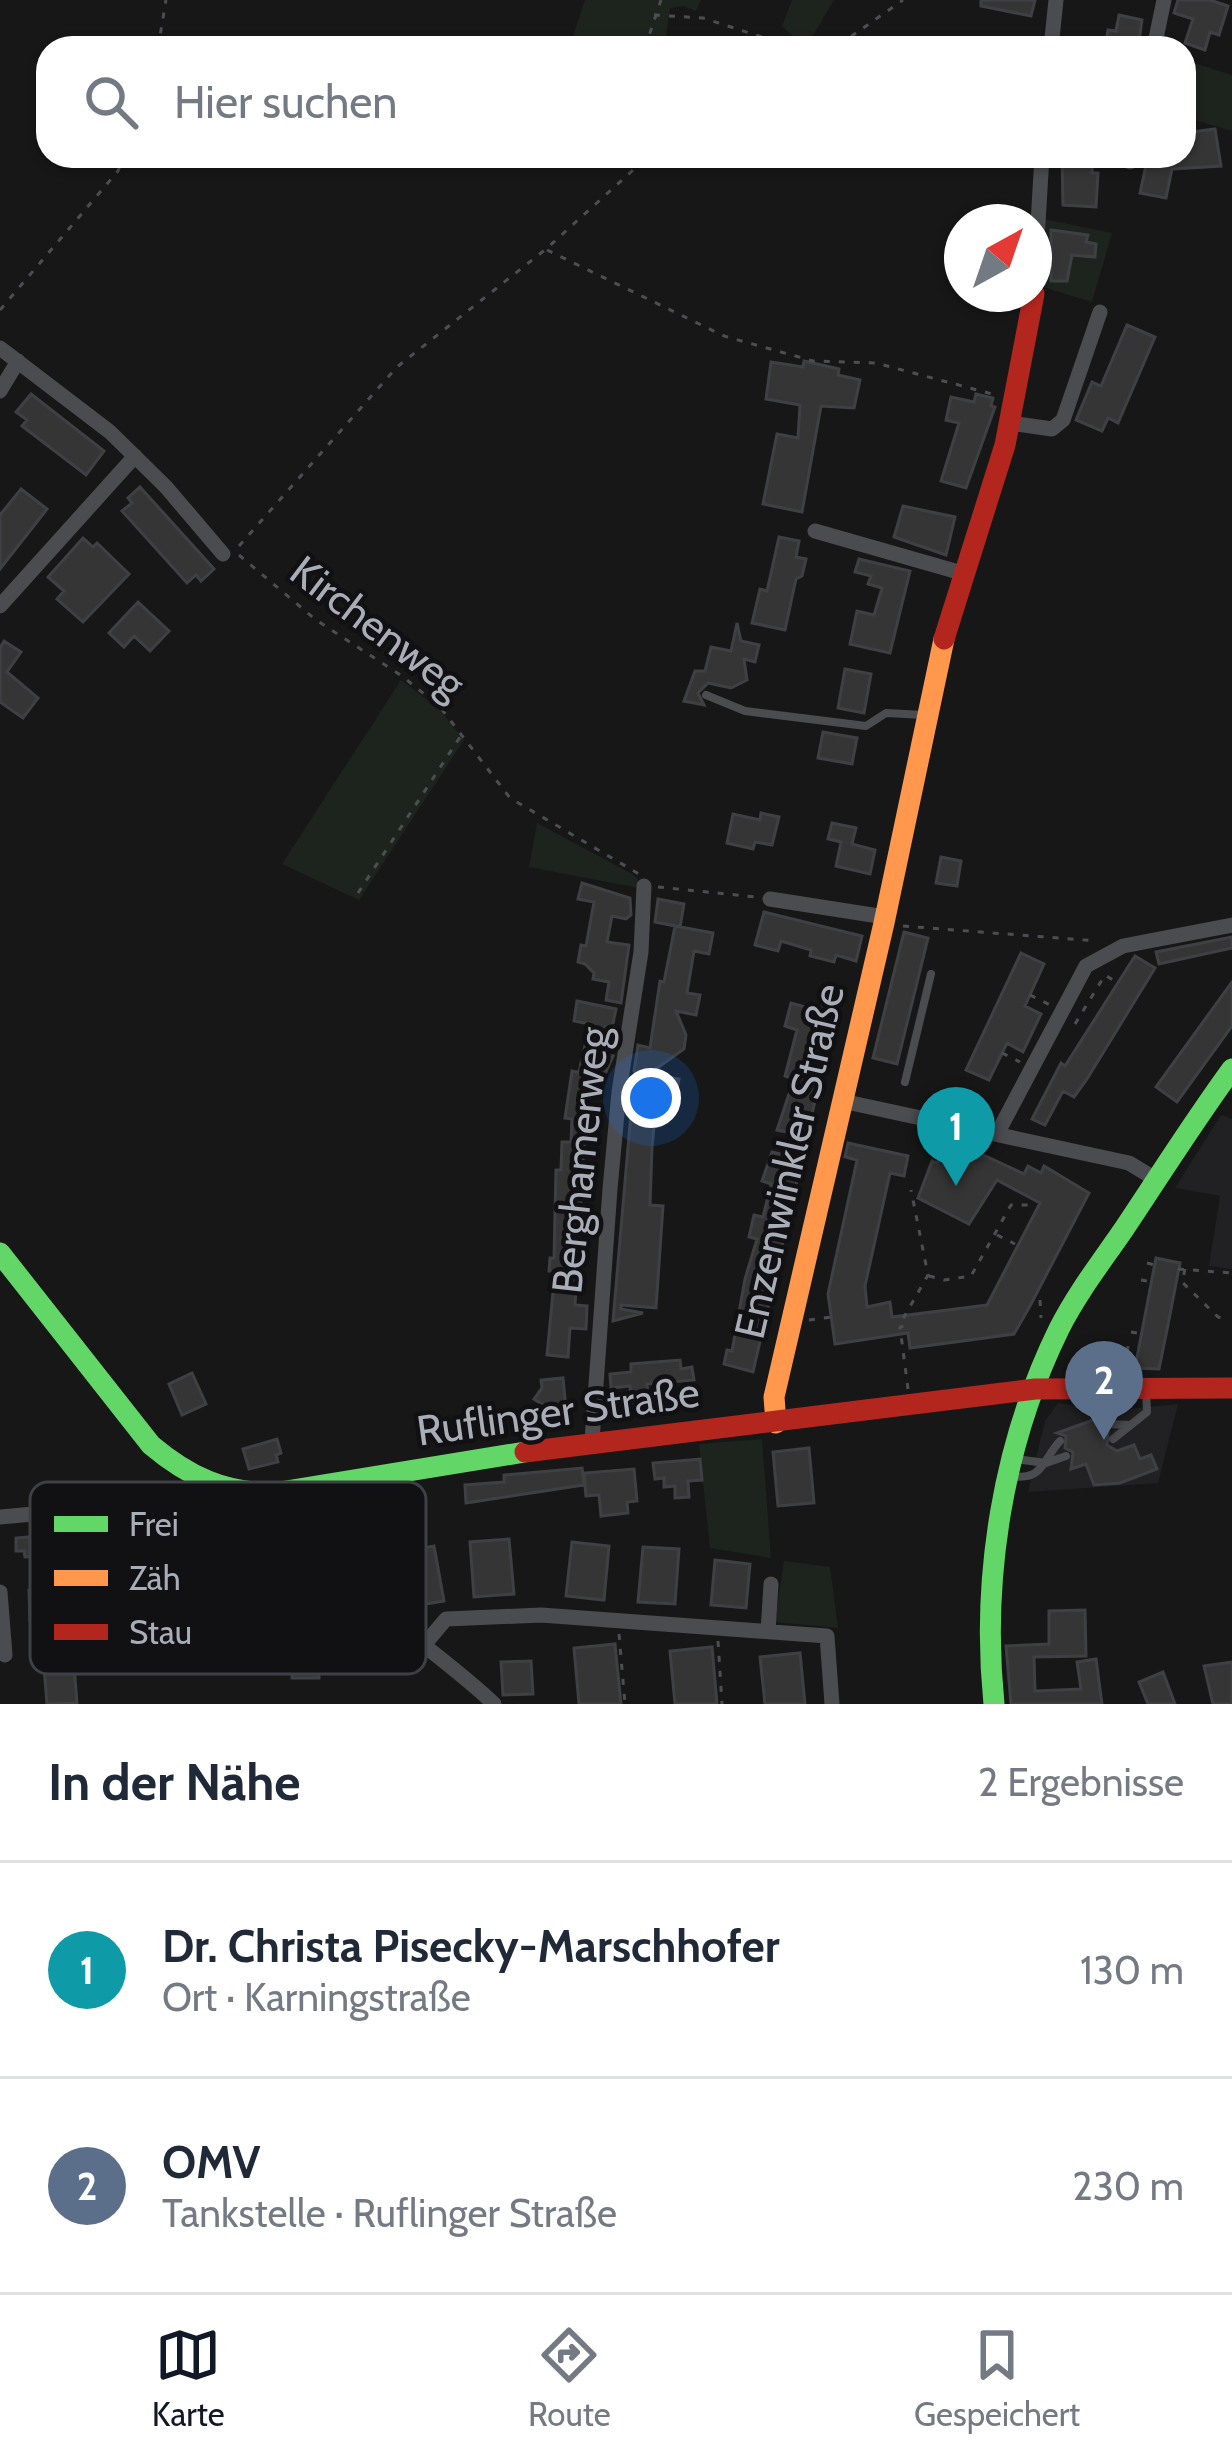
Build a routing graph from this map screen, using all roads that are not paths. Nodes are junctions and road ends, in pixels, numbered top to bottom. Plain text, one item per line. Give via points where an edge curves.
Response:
1 (1056, 0) edge
2 (1164, 0) edge
3 (1052, 36) edge
4 (1156, 36) edge
5 (1041, 168) edge
6 (1039, 204) edge
7 (1030, 312) edge
8 (1100, 312) dead end
9 (0, 348) edge
10 (18, 361) junction
11 (0, 391) edge
12 (1012, 411) junction
13 (135, 456) junction
14 (814, 530) dead end
15 (229, 553) road end
16 (962, 573) junction
17 (0, 606) edge
18 (706, 695) dead end
19 (925, 715) junction
20 (644, 886) road end
21 (770, 899) road end
22 (884, 920) junction
23 (1232, 925) edge
24 (932, 974) dead end
25 (1232, 1069) edge
26 (905, 1082) dead end
27 (1223, 1098) edge
28 (842, 1101) junction
29 (997, 1134) junction
30 (1157, 1180) junction
31 (0, 1252) edge
32 (1145, 1386) junction
33 (1232, 1388) edge
34 (1035, 1389) junction
35 (776, 1423) junction
36 (1107, 1424) dead end
37 (1130, 1425) junction
38 (1113, 1439) dead end
39 (592, 1441) junction
40 (1060, 1442) dead end
41 (1066, 1456) dead end
42 (1046, 1463) junction
43 (1013, 1467) junction
44 (199, 1479) junction
45 (197, 1482) edge
46 (210, 1482) edge
47 (347, 1482) edge
48 (30, 1514) edge
49 (0, 1517) edge
50 (771, 1584) dead end
51 (0, 1592) edge
52 (768, 1631) junction
53 (426, 1643) edge
54 (426, 1647) edge
55 (5, 1654) dead end
56 (494, 1704) edge
57 (832, 1704) edge
58 (994, 1704) edge

1 - 3 street
2 - 4 street
5 - 6 street, Enzenwinkler Straße
7 - 12 street, Enzenwinkler Straße
8 - 12 street via 1063,420 1052,429
9 - 10 street
10 - 11 street
10 - 13 street
12 - 16 street, Enzenwinkler Straße
13 - 15 street
13 - 17 street
14 - 16 street
16 - 19 street, Enzenwinkler Straße
18 - 19 lane via 746,711 866,726 886,713
19 - 22 street, Enzenwinkler Straße
20 - 39 street, Berghamerweg
21 - 22 street
22 - 28 street, Enzenwinkler Straße
23 - 29 street via 1123,946 1086,966
24 - 26 lane
25 - 27 street
27 - 30 street
28 - 29 street
28 - 35 street, Enzenwinkler Straße via 774,1397
29 - 30 street via 1129,1163
30 - 34 street via 1067,1315
31 - 44 street, Ruflinger Straße via 137,1430
32 - 33 street, Ruflinger Straße
32 - 34 street, Ruflinger Straße
32 - 37 lane via 1148,1412
34 - 35 street, Ruflinger Straße
34 - 43 street
35 - 39 street, Ruflinger Straße
36 - 37 lane
37 - 38 lane
39 - 47 street, Ruflinger Straße
40 - 42 lane
41 - 42 lane
42 - 43 lane
42 - 43 lane via 1031,1477
43 - 58 street via 991,1588
44 - 45 street
44 - 46 street, Ruflinger Straße
48 - 49 street
50 - 52 street
51 - 55 street
52 - 53 street via 541,1615 446,1619
52 - 57 street via 827,1636
54 - 56 street

